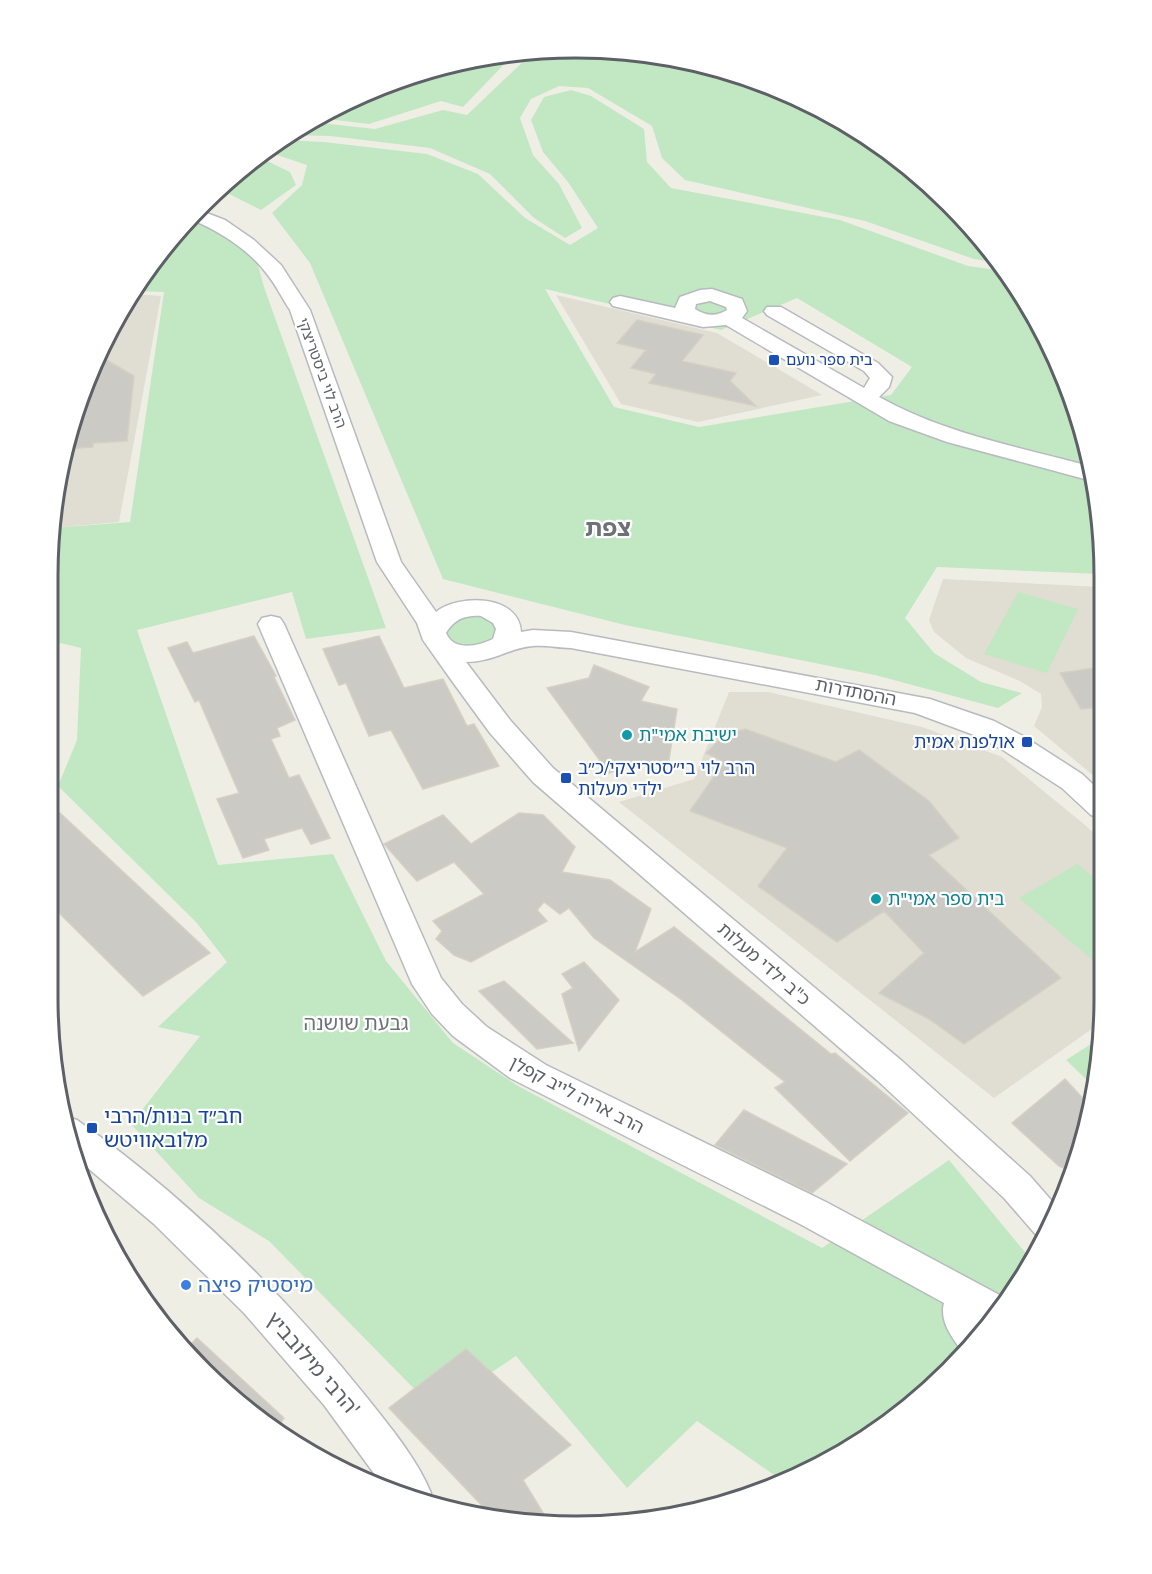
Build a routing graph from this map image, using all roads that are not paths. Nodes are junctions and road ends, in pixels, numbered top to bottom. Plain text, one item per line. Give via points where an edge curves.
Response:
1 (203, 218) edge
2 (620, 302) dead end
3 (774, 311) dead end
4 (864, 398) junction
5 (1083, 472) edge
6 (394, 569) junction
7 (490, 612) junction
8 (271, 624) dead end
9 (435, 636) junction
10 (585, 642) junction
11 (492, 649) junction
12 (481, 701) junction
13 (1094, 802) edge
14 (78, 1139) edge
15 (1044, 1218) edge
16 (982, 1304) edge
17 (971, 1332) edge
18 (408, 1487) edge

1 - 6 street, הרב לוי ביסטריצקי via 247,244 274,269 300,310
2 - 4 street via 703,320 728,318
3 - 4 street via 881,376 878,387
4 - 5 street via 897,416 955,437
6 - 7 street via 406,582 434,597
6 - 9 street, הרב לוי ביסטריצקי
7 - 9 street via 462,609 444,616 437,623
7 - 10 street, ההסתדרות
7 - 11 street, כ"ב ילדי מעלות via 509,628 508,637
8 - 16 street, הרב אריה לייב קפלן via 428,984 453,1016 483,1043 537,1078 813,1213
9 - 11 street, ההסתדרות via 442,647 457,654
9 - 12 street, כ"ב ילדי מעלות
10 - 11 street, ההסתדרות via 546,637
10 - 13 street, ההסתדרות via 920,705 1013,743 1071,781
11 - 12 street, כ"ב ילדי מעלות via 475,673 474,684
12 - 15 street, כ"ב ילדי מעלות via 515,747 543,775 890,1071 1017,1187
14 - 18 street, הרבי מילובביץ' via 158,1204 285,1328 338,1389
16 - 17 street via 961,1306 963,1322

